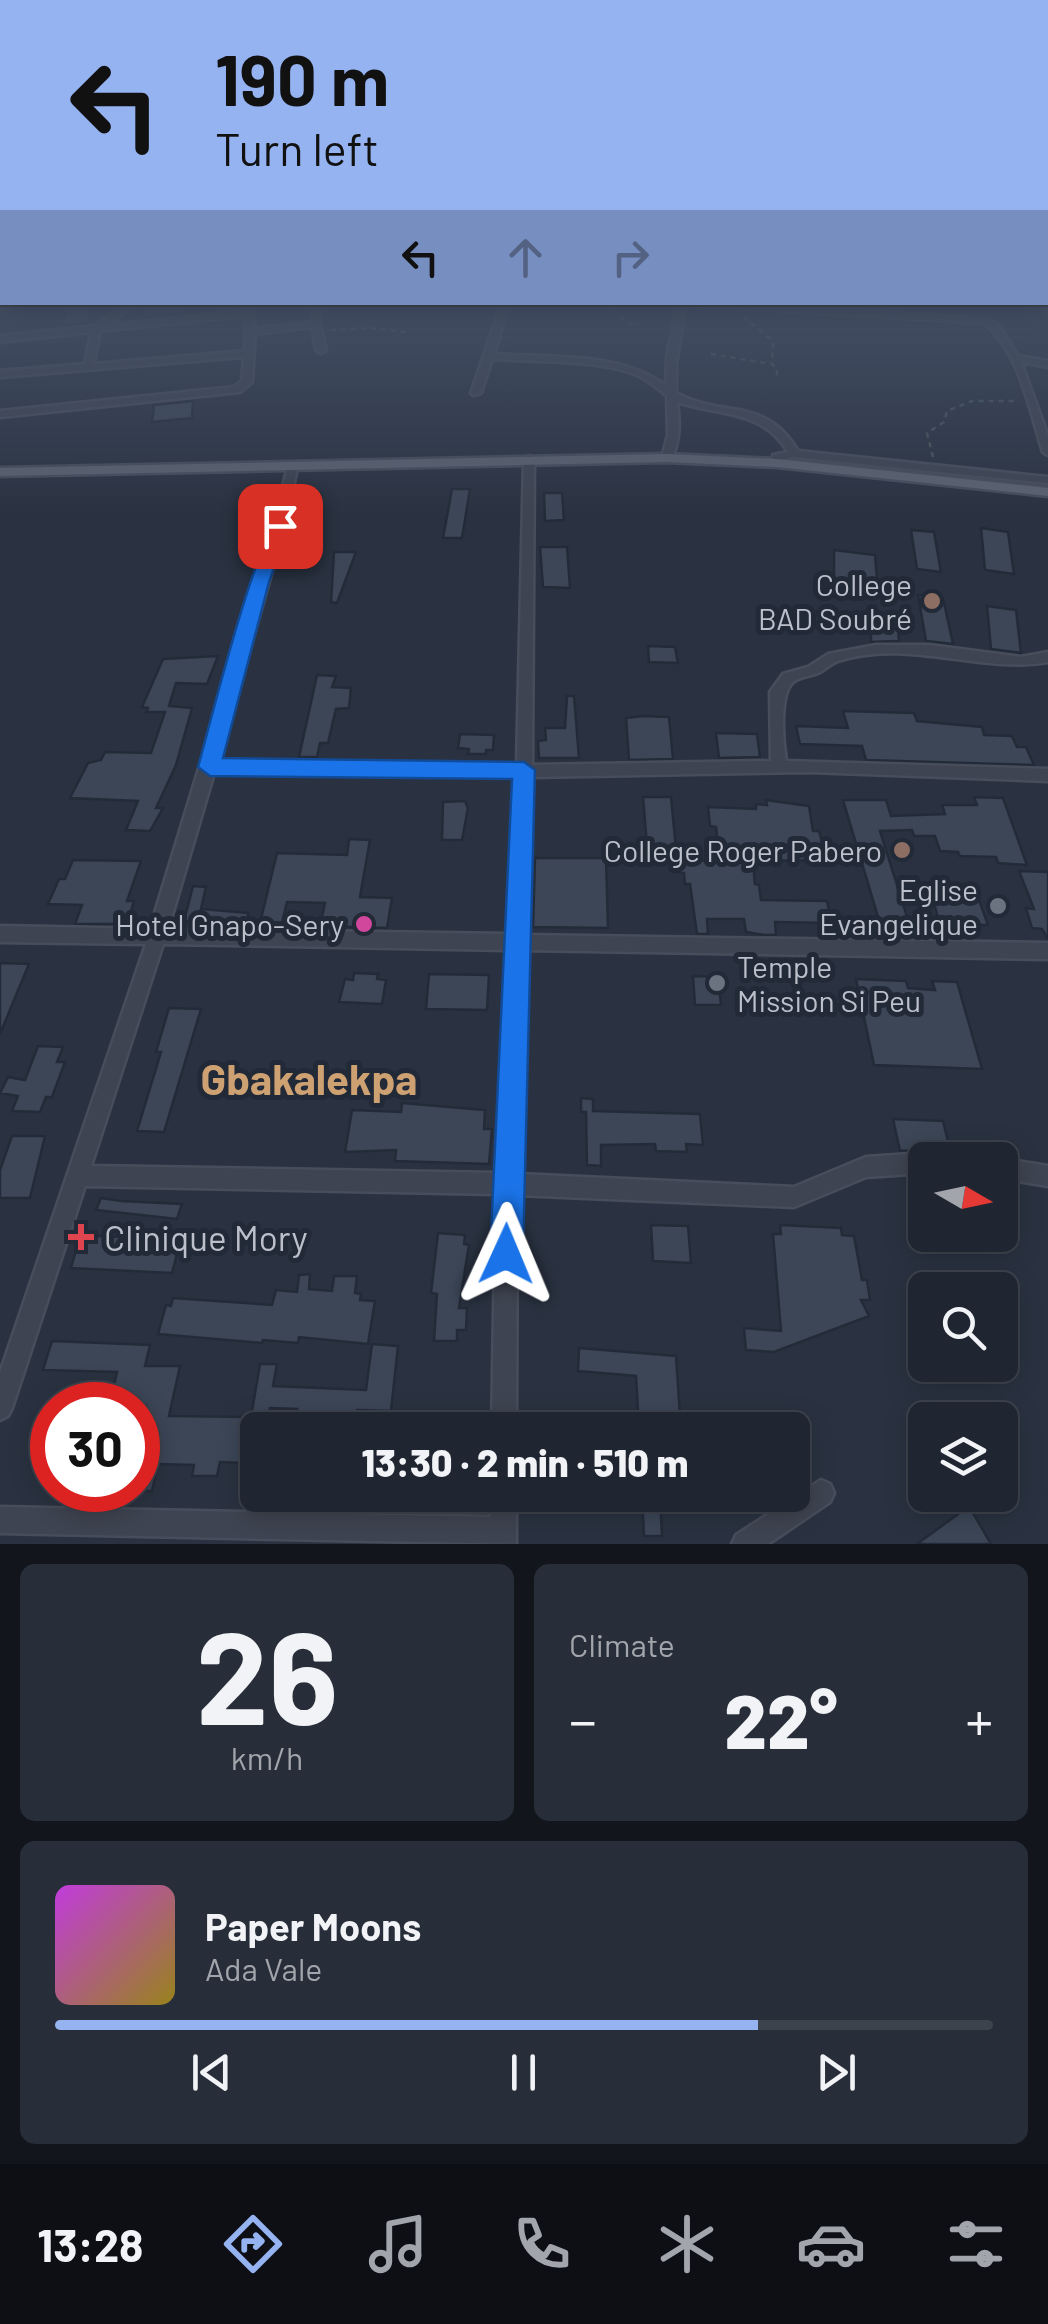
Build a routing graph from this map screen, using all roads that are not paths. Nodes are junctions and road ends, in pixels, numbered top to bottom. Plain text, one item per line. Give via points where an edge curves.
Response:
1 (248, 373) edge
2 (484, 373) edge
3 (637, 373) edge
4 (672, 373) edge
5 (1019, 373) edge
6 (476, 393) dead end
7 (669, 393) junction
8 (0, 414) edge
9 (1048, 452) edge
10 (794, 454) junction
11 (667, 458) junction
12 (529, 459) junction
13 (777, 463) junction
14 (292, 465) junction
15 (0, 472) edge
16 (1048, 480) edge
17 (1048, 492) edge
18 (1048, 657) edge
19 (210, 767) junction
20 (780, 767) junction
21 (524, 770) junction
22 (1048, 775) edge
23 (0, 934) edge
24 (156, 939) junction
25 (518, 942) junction
26 (1048, 951) edge
27 (908, 1164) edge
28 (1018, 1171) edge
29 (76, 1176) junction
30 (1048, 1176) edge
31 (507, 1184) junction
32 (0, 1408) edge
33 (504, 1412) edge
34 (821, 1493) dead end
35 (504, 1512) edge
36 (0, 1520) edge
37 (503, 1537) edge
38 (745, 1544) edge

1 - 8 street via 248,382 237,390
2 - 6 street
3 - 7 street
4 - 7 street
5 - 9 street
7 - 10 street via 763,420 784,433
7 - 11 street via 675,441
10 - 13 street
10 - 16 street
11 - 12 main road
11 - 13 main road
12 - 14 main road
12 - 21 street
13 - 17 main road
14 - 15 main road
14 - 19 street
18 - 20 street via 1021,662 929,650 833,657 788,678 777,692
19 - 21 street
19 - 24 street
20 - 21 street
20 - 22 street
21 - 25 street
23 - 24 street
24 - 25 street
24 - 29 street
25 - 26 street
25 - 31 street
27 - 31 street via 866,1167 794,1197
28 - 30 street
29 - 31 street
29 - 32 street
31 - 33 street
34 - 38 street
35 - 37 street
36 - 37 street

